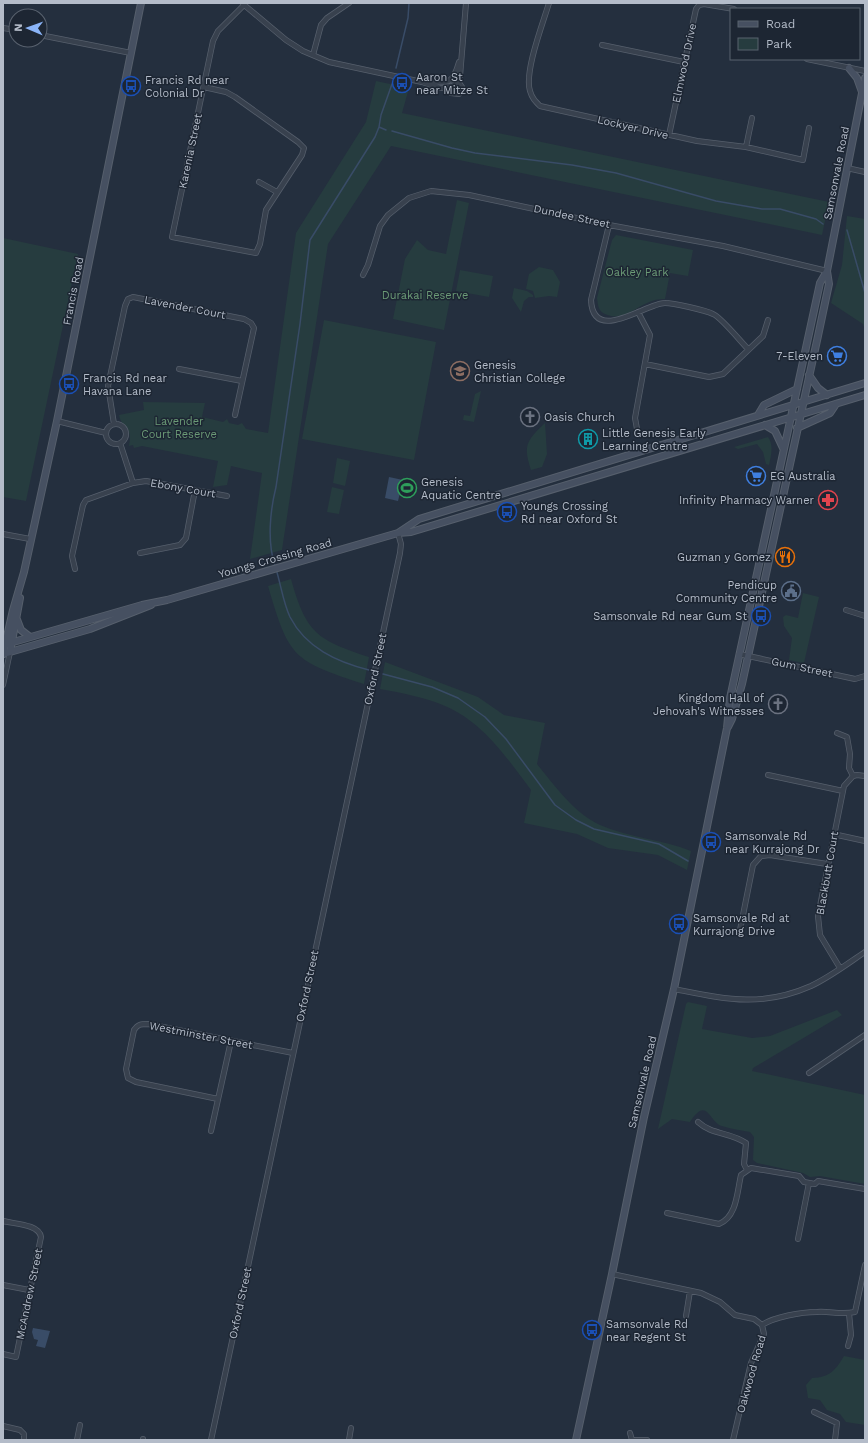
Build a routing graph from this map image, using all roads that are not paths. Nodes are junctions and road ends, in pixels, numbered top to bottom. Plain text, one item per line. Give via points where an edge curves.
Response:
1 (141, 3) edge
2 (349, 3) edge
3 (466, 3) edge
4 (549, 3) edge
5 (243, 4) edge
6 (730, 8) edge
7 (48, 37) edge
8 (602, 45) dead end
9 (131, 53) junction
10 (313, 55) junction
11 (461, 55) junction
12 (812, 60) edge
13 (684, 62) junction
14 (849, 68) junction
15 (865, 71) edge
16 (865, 78) edge
17 (451, 80) junction
18 (459, 81) junction
19 (422, 82) junction
20 (204, 87) junction
21 (450, 87) junction
22 (862, 92) junction
23 (752, 118) dead end
24 (809, 128) dead end
25 (669, 135) junction
26 (746, 147) junction
27 (847, 168) junction
28 (865, 172) edge
29 (259, 182) dead end
30 (277, 192) junction
31 (609, 225) junction
32 (826, 271) junction
33 (363, 275) dead end
34 (638, 312) junction
35 (768, 320) dead end
36 (748, 349) junction
37 (645, 364) junction
38 (179, 369) dead end
39 (809, 375) junction
40 (242, 381) junction
41 (865, 383) edge
42 (797, 389) junction
43 (827, 395) junction
44 (865, 395) edge
45 (803, 402) junction
46 (836, 404) junction
47 (793, 405) junction
48 (800, 414) junction
49 (235, 415) dead end
50 (758, 415) junction
51 (791, 417) junction
52 (57, 421) junction
53 (114, 424) junction
54 (764, 425) junction
55 (797, 428) junction
56 (637, 429) dead end
57 (106, 433) junction
58 (120, 443) junction
59 (783, 448) junction
60 (133, 483) junction
61 (195, 490) junction
62 (228, 496) dead end
63 (398, 533) junction
64 (3, 534) edge
65 (30, 539) junction
66 (140, 553) dead end
67 (75, 569) dead end
68 (22, 582) junction
69 (158, 602) junction
70 (846, 610) dead end
71 (865, 616) edge
72 (16, 617) junction
73 (30, 637) junction
74 (6, 644) edge
75 (5, 654) edge
76 (739, 654) junction
77 (748, 656) junction
78 (865, 676) edge
79 (3, 685) edge
80 (727, 728) junction
81 (836, 733) dead end
82 (768, 775) dead end
83 (855, 775) junction
84 (865, 776) edge
85 (843, 791) junction
86 (833, 834) junction
87 (865, 841) edge
88 (827, 864) junction
89 (740, 930) dead end
90 (865, 952) edge
91 (840, 968) junction
92 (674, 989) junction
93 (865, 1034) edge
94 (231, 1041) junction
95 (293, 1053) junction
96 (809, 1073) dead end
97 (218, 1099) junction
98 (698, 1122) dead end
99 (211, 1131) dead end
100 (747, 1170) junction
101 (809, 1183) junction
102 (865, 1188) edge
103 (667, 1213) dead end
104 (3, 1221) edge
105 (798, 1239) dead end
106 (865, 1265) edge
107 (612, 1274) junction
108 (3, 1284) edge
109 (30, 1290) junction
110 (690, 1291) junction
111 (849, 1313) junction
112 (686, 1316) dead end
113 (762, 1325) junction
114 (848, 1346) dead end
115 (3, 1354) edge
116 (814, 1412) dead end
117 (80, 1425) dead end
118 (3, 1426) edge
119 (351, 1428) dead end
120 (630, 1433) dead end
121 (24, 1440) edge
122 (77, 1440) edge
123 (211, 1440) edge
124 (349, 1440) edge
125 (576, 1440) edge
126 (634, 1440) edge
127 (647, 1440) edge
128 (734, 1440) edge
129 (835, 1440) edge

1 - 9 main road, Francis Road
2 - 10 street via 321,25
3 - 11 street
4 - 25 street, Lockyer Drive via 531,71 529,89 533,99 540,106
5 - 10 street via 286,40
5 - 20 street, Karenia Street via 218,30 213,41
6 - 13 street, Elmwood Drive via 700,4 694,13
7 - 9 street
8 - 13 street
9 - 52 main road, Francis Road
10 - 19 street via 346,66
11 - 17 street
11 - 18 street
12 - 14 street
13 - 25 street, Elmwood Drive
14 - 15 street
14 - 22 main road via 857,78
16 - 22 main road, Samsonvale Road
17 - 18 street
17 - 19 street
17 - 21 street
18 - 21 street
18 - 21 street via 463,89 459,94 451,93
19 - 21 street via 440,88
20 - 30 street via 235,97 304,148
20 - 30 street, Karenia Street via 172,237 256,253 266,210
22 - 27 main road, Samsonvale Road
23 - 26 street
24 - 26 street, Lockyer Drive via 803,160
25 - 26 street, Lockyer Drive via 710,144
27 - 28 street
27 - 32 main road, Samsonvale Road
29 - 30 street
31 - 32 street, Dundee Street via 723,246
31 - 33 street, Dundee Street via 469,195 431,191 409,198 388,215 380,226
31 - 34 street via 591,300 592,308 600,318 613,321
32 - 39 main road, Samsonvale Road via 829,284
32 - 42 main road, Samsonvale Road via 820,283
34 - 36 street via 665,303 714,314
34 - 37 street via 650,335
35 - 36 street via 763,336
36 - 37 street via 723,374 709,378
37 - 56 street via 635,418
38 - 40 street
39 - 43 main road via 818,388
39 - 45 main road, Samsonvale Road
40 - 49 street, Lavender Court
40 - 53 street, Lavender Court via 254,328 251,322 133,297 128,299 125,306 108,386
41 - 43 main road, Youngs Crossing Road
42 - 47 main road, Samsonvale Road
42 - 50 main road via 764,405
43 - 45 main road, Youngs Crossing Road
44 - 46 main road, Youngs Crossing Road
45 - 47 main road, Youngs Crossing Road
45 - 48 main road, Samsonvale Road
46 - 48 main road, Youngs Crossing Road
46 - 55 main road via 830,413
47 - 50 main road, Youngs Crossing Road
47 - 51 main road, Samsonvale Road
48 - 51 main road, Youngs Crossing Road
48 - 55 main road, Samsonvale Road
50 - 63 main road, Youngs Crossing Road via 651,450 419,519
51 - 54 main road, Youngs Crossing Road
51 - 59 main road, Samsonvale Road
52 - 57 street
52 - 65 main road, Francis Road
53 - 57 street
53 - 58 street via 122,427 125,432 125,438
54 - 59 main road via 775,431
54 - 63 main road, Youngs Crossing Road via 411,532
55 - 77 main road, Samsonvale Road
57 - 58 street via 109,442
58 - 60 street
59 - 76 main road, Samsonvale Road
60 - 61 street, Ebony Court via 146,481
60 - 67 street, Ebony Court via 86,500 72,556
61 - 62 street, Ebony Court
61 - 66 street via 186,538 180,545
63 - 69 main road, Youngs Crossing Road
63 - 95 street, Oxford Street via 400,553
64 - 65 street
65 - 68 main road, Francis Road
68 - 72 main road, Francis Road
68 - 74 main road, Francis Road via 15,599
69 - 73 main road, Youngs Crossing Road
69 - 75 main road, Youngs Crossing Road via 90,629
70 - 71 street
72 - 73 main road via 21,630
72 - 74 main road, Francis Road
73 - 74 main road, Youngs Crossing Road
74 - 75 main road, Francis Road
75 - 79 street
76 - 77 street, Gum Street
76 - 80 main road, Samsonvale Road
77 - 78 street, Gum Street via 855,679
77 - 80 main road, Samsonvale Road via 733,717
80 - 92 main road, Samsonvale Road
81 - 83 street via 847,737 849,768
82 - 85 street
83 - 84 street
83 - 85 street, Blackbutt Court via 844,786
85 - 86 street, Blackbutt Court
86 - 87 street
86 - 88 street, Blackbutt Court
88 - 89 street via 762,856 753,865
88 - 91 street, Blackbutt Court via 818,916 820,935
90 - 91 street
91 - 92 street via 811,986 776,998 738,1000
92 - 107 main road, Samsonvale Road
93 - 96 street
94 - 95 street, Westminster Street
94 - 97 street
94 - 97 street, Westminster Street via 148,1024 140,1024 134,1030 126,1069 128,1078 136,1082
95 - 123 street, Oxford Street
97 - 99 street
98 - 100 street via 705,1129 736,1136 746,1143 744,1158
100 - 101 street via 755,1168 799,1176 804,1182
100 - 103 street via 741,1175 732,1214 727,1221 719,1224
101 - 102 street via 815,1184 818,1181
101 - 105 street
104 - 109 street, McAndrew Street via 39,1231 41,1237
106 - 111 street via 854,1312
107 - 110 street, Oakwood Road
107 - 125 main road, Samsonvale Road
108 - 109 street
109 - 115 street, McAndrew Street via 16,1357
110 - 112 street
110 - 113 street, Oakwood Road via 701,1293 720,1302 735,1315 754,1319
111 - 113 street via 817,1312 770,1319
111 - 114 street via 851,1335
113 - 128 street, Oakwood Road via 764,1334 752,1363
116 - 129 street via 837,1423
117 - 122 street
118 - 121 street via 20,1430 24,1434
119 - 124 street
120 - 126 street
126 - 127 street

